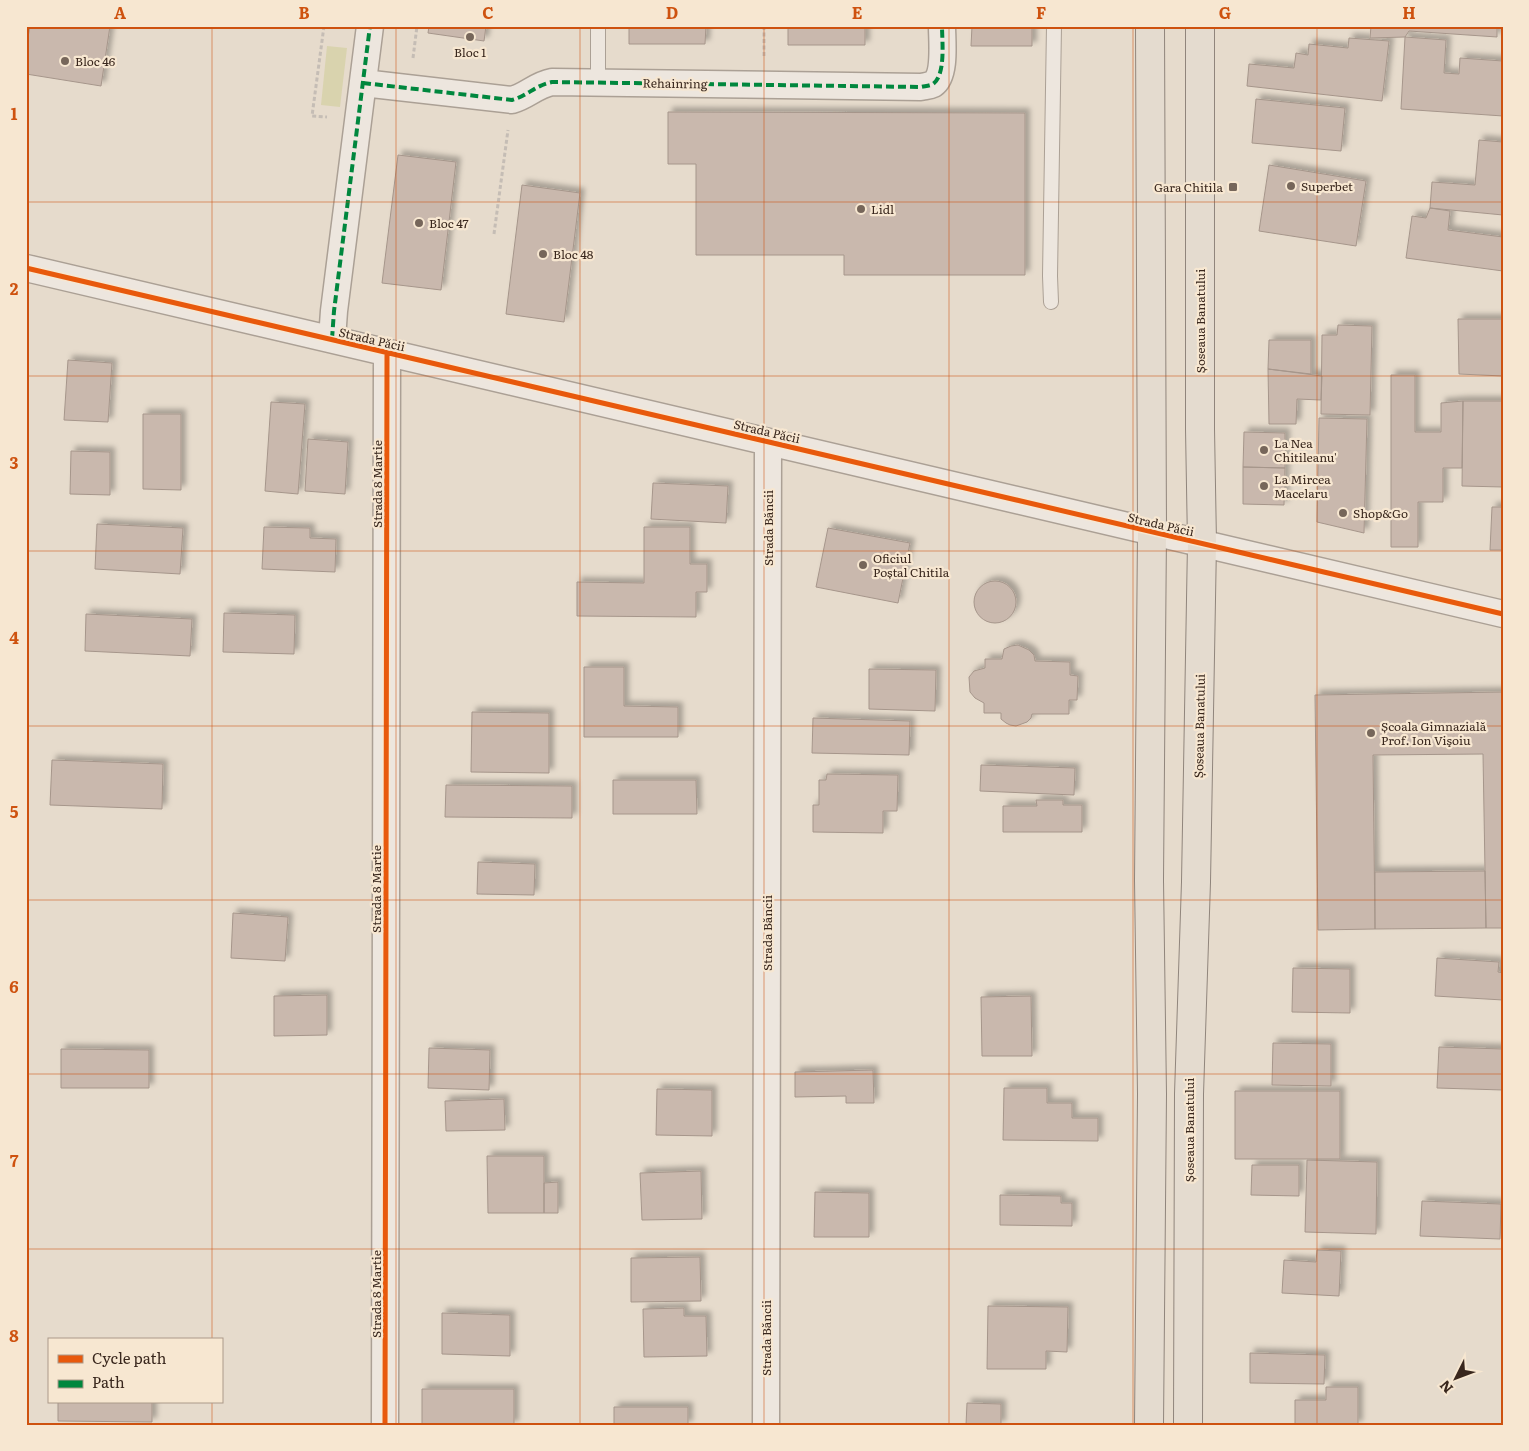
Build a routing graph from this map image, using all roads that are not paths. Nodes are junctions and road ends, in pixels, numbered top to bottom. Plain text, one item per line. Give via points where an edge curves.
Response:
1 (370, 26) edge
2 (598, 26) edge
3 (942, 26) edge
4 (1054, 26) edge
5 (1150, 26) edge
6 (1200, 26) edge
7 (598, 82) junction
8 (362, 83) junction
9 (26, 268) edge
10 (1051, 302) dead end
11 (332, 339) junction
12 (387, 353) junction
13 (768, 442) junction
14 (1152, 532) junction
15 (1202, 543) junction
16 (1503, 614) edge
17 (385, 1425) edge
18 (766, 1425) edge
19 (1149, 1425) edge
20 (1188, 1425) edge

1 - 8 street
2 - 7 lane
3 - 7 street, Rehainring via 941,72 932,84 926,86
4 - 10 lane
5 - 14 main road
6 - 15 main road, Șoseaua Banatului
7 - 8 street, Rehainring via 552,82 512,100
8 - 11 street
9 - 11 street, Strada Păcii
11 - 12 street, Strada Păcii
12 - 13 street, Strada Păcii
12 - 17 street, Strada 8 Martie
13 - 14 street, Strada Păcii
13 - 18 street, Strada Băncii
14 - 15 street, Strada Păcii
14 - 19 main road via 1148,880 1152,1094
15 - 16 street, Strada Păcii
15 - 20 main road, Șoseaua Banatului via 1189,1094

